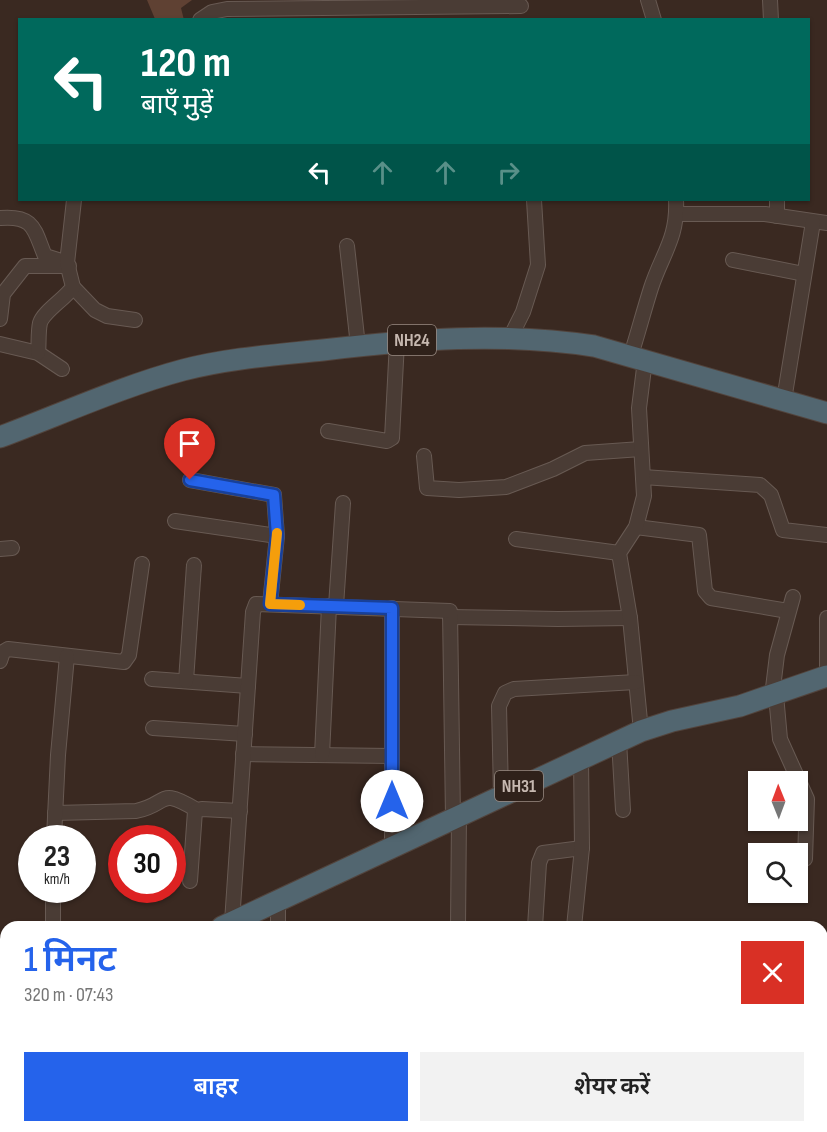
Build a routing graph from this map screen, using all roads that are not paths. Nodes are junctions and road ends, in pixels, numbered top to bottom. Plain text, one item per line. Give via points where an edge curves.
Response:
1 (648, 0) edge
2 (770, 0) edge
3 (521, 8) edge
4 (203, 18) edge
5 (653, 18) edge
6 (771, 18) edge
7 (74, 201) edge
8 (534, 201) edge
9 (777, 201) edge
10 (676, 207) edge
11 (777, 216) junction
12 (0, 218) edge
13 (820, 223) edge
14 (347, 246) dead end
15 (733, 260) dead end
16 (68, 264) junction
17 (804, 274) junction
18 (73, 287) junction
19 (0, 319) edge
20 (135, 320) dead end
21 (510, 338) junction
22 (397, 342) junction
23 (0, 344) edge
24 (358, 346) junction
25 (38, 353) junction
26 (638, 357) junction
27 (62, 369) dead end
28 (784, 400) junction
29 (827, 413) edge
30 (328, 431) dead end
31 (0, 437) edge
32 (641, 449) junction
33 (424, 456) dead end
34 (643, 477) junction
35 (190, 480) dead end
36 (343, 503) dead end
37 (175, 521) dead end
38 (636, 527) junction
39 (277, 536) junction
40 (827, 536) edge
41 (516, 539) dead end
42 (619, 553) junction
43 (142, 564) dead end
44 (194, 565) dead end
45 (793, 597) dead end
46 (270, 604) junction
47 (333, 606) junction
48 (392, 608) junction
49 (788, 611) junction
50 (450, 617) junction
51 (630, 618) junction
52 (827, 618) edge
53 (67, 656) junction
54 (0, 662) edge
55 (827, 676) edge
56 (152, 679) dead end
57 (186, 681) junction
58 (636, 682) junction
59 (248, 686) junction
60 (774, 695) junction
61 (153, 728) dead end
62 (640, 731) junction
63 (245, 734) junction
64 (619, 741) junction
65 (243, 754) junction
66 (322, 755) junction
67 (392, 756) junction
68 (581, 757) junction
69 (501, 794) junction
70 (197, 810) junction
71 (623, 810) dead end
72 (240, 811) junction
73 (55, 813) junction
74 (456, 816) junction
75 (55, 825) edge
76 (806, 843) edge
77 (392, 846) junction
78 (582, 848) junction
79 (190, 881) dead end
80 (278, 901) junction
81 (53, 903) edge
82 (53, 921) edge
83 (227, 921) edge
84 (236, 921) edge
85 (278, 921) edge
86 (458, 921) edge
87 (535, 921) edge
88 (575, 921) edge

1 - 5 street
2 - 6 street
3 - 4 street via 226,9
7 - 16 street
8 - 21 street via 538,265 527,303
9 - 11 street
10 - 11 street
10 - 26 street via 671,243 651,288
11 - 13 street
12 - 16 street via 14,217 32,226 45,256
13 - 17 street
14 - 24 street
15 - 17 street
16 - 18 street
16 - 19 street via 26,266 3,294
17 - 28 street
18 - 20 street via 101,314
18 - 25 street via 44,316
21 - 22 highway, NH24 via 476,336
21 - 26 highway, NH24 via 582,344
22 - 24 highway, NH24
22 - 30 street via 392,438 387,441
23 - 25 street
24 - 31 highway, NH24 via 183,370
25 - 27 street
26 - 28 highway, NH24
26 - 32 street
28 - 29 highway, NH24
32 - 33 street via 585,453 506,487 459,490 427,488
32 - 34 street
34 - 38 street via 644,496
34 - 40 street via 760,485 771,495 783,530
35 - 39 street via 274,495
36 - 47 street
37 - 39 street
38 - 42 street
38 - 49 street via 699,535 705,591 711,598
39 - 46 street
41 - 42 street
42 - 51 street
43 - 53 street via 127,659 119,663
44 - 57 street
45 - 49 street
46 - 47 street
46 - 59 street via 256,604 253,612
47 - 48 street
47 - 66 street
48 - 50 street via 445,609 450,610
48 - 67 street
49 - 60 street via 777,655
50 - 51 street
50 - 74 street
51 - 58 street
52 - 55 street
53 - 54 street via 8,649
53 - 73 street
55 - 60 highway, NH31
56 - 57 street
57 - 59 street
58 - 62 street
58 - 69 street via 514,689 505,693 499,706
59 - 63 street
60 - 62 highway, NH31
60 - 76 street via 780,739 807,799
61 - 63 street
62 - 64 highway, NH31
63 - 65 street
64 - 68 highway, NH31
64 - 71 street
65 - 66 street
65 - 72 street
66 - 67 street
67 - 77 street
68 - 69 highway, NH31
68 - 78 street
69 - 74 highway, NH31
70 - 72 street
70 - 73 street via 176,798 160,799 147,809 136,811
70 - 79 street
72 - 83 street
73 - 75 street
74 - 77 highway, NH31
74 - 86 street
77 - 80 highway, NH31
78 - 87 street via 543,853
78 - 88 street
80 - 84 highway, NH31
80 - 85 street
81 - 82 street

